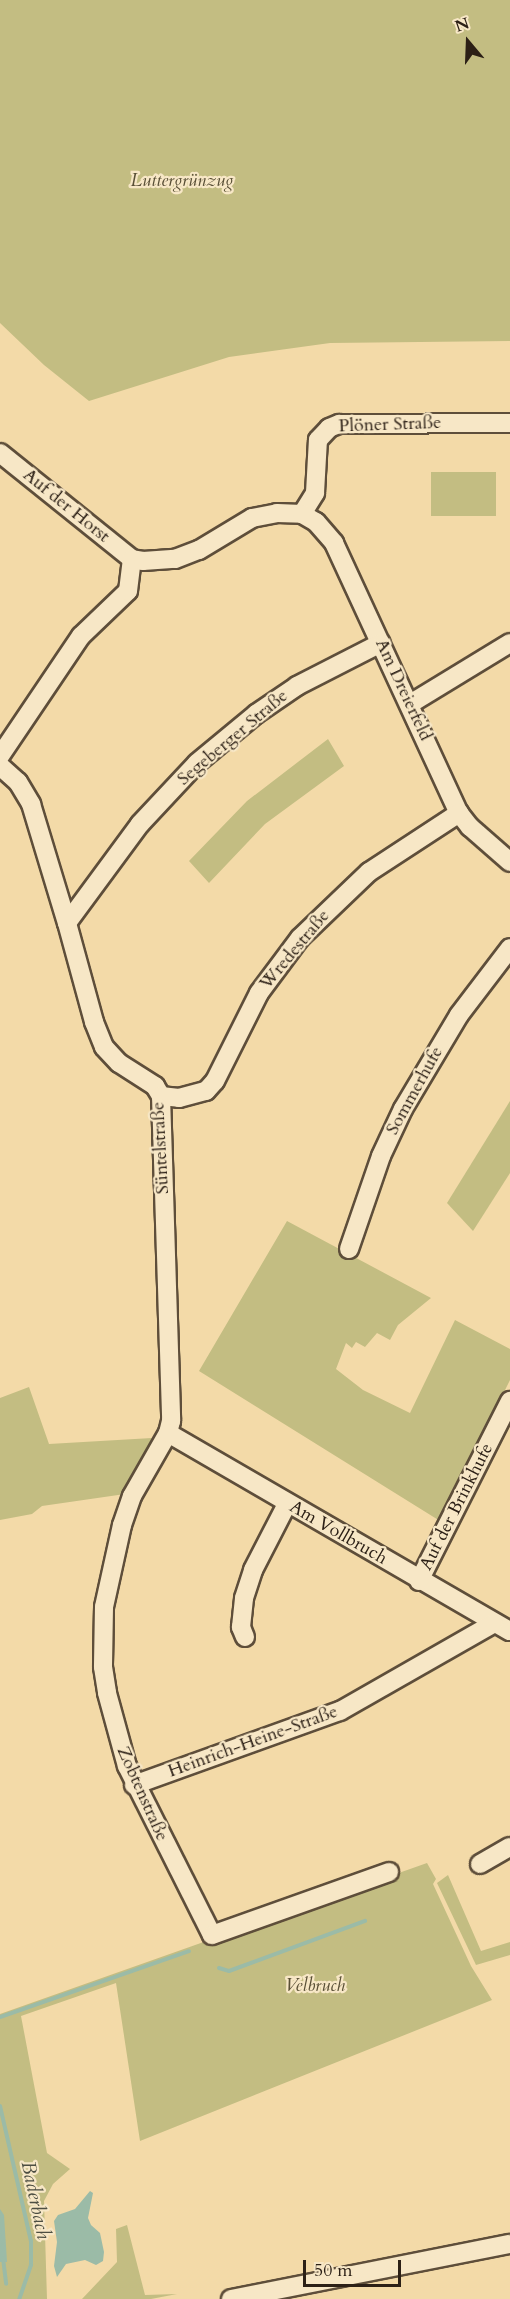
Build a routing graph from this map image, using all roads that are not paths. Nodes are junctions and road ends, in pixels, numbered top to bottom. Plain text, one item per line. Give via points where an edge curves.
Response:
1 (510, 423) edge
2 (0, 453) edge
3 (303, 514) junction
4 (132, 559) junction
5 (381, 643) junction
6 (510, 643) edge
7 (410, 704) junction
8 (0, 756) edge
9 (0, 766) edge
10 (459, 813) junction
11 (510, 862) edge
12 (68, 923) junction
13 (510, 948) edge
14 (160, 1096) junction
15 (349, 1249) dead end
16 (510, 1401) edge
17 (168, 1433) junction
18 (287, 1503) junction
19 (419, 1581) junction
20 (502, 1627) edge
21 (245, 1637) dead end
22 (134, 1785) junction
23 (510, 1847) edge
24 (480, 1864) dead end
25 (389, 1872) dead end
26 (510, 2244) edge
27 (231, 2299) edge

1 - 3 street, Plöner Straße via 339,424 328,428 318,440 315,492
2 - 4 street, Auf der Horst
3 - 4 street via 277,513 252,518 199,550 175,559
3 - 5 street, Am Dreierfeld via 316,522 334,543
4 - 8 street via 128,591 81,636
5 - 7 street, Am Dreierfeld
5 - 12 street, Segeberger Straße via 289,691 196,763 140,824
6 - 7 street
7 - 10 street, Am Dreierfeld
9 - 12 street, Süntelstraße via 18,782 31,804
10 - 11 street, Am Dreierfeld
10 - 14 street, Wredestraße via 369,872 300,938 259,993 215,1081 206,1091 179,1098
12 - 14 street, Süntelstraße via 104,1047 119,1063 155,1086
13 - 15 street, Sommerhufe via 459,1015 403,1108 381,1156
14 - 17 street, Süntelstraße via 172,1409
16 - 19 street, Auf der Brinkhufe
17 - 18 street, Am Vollbruch
17 - 22 street, Zobtenstraße via 132,1496 104,1607 103,1667 107,1693
18 - 19 street, Am Vollbruch
18 - 21 street via 253,1570 243,1608 241,1627
19 - 20 street, Am Vollbruch
20 - 22 street, Heinrich-Heine-Straße via 340,1711
22 - 25 street, Zobtenstraße via 212,1935
23 - 24 street
26 - 27 street

